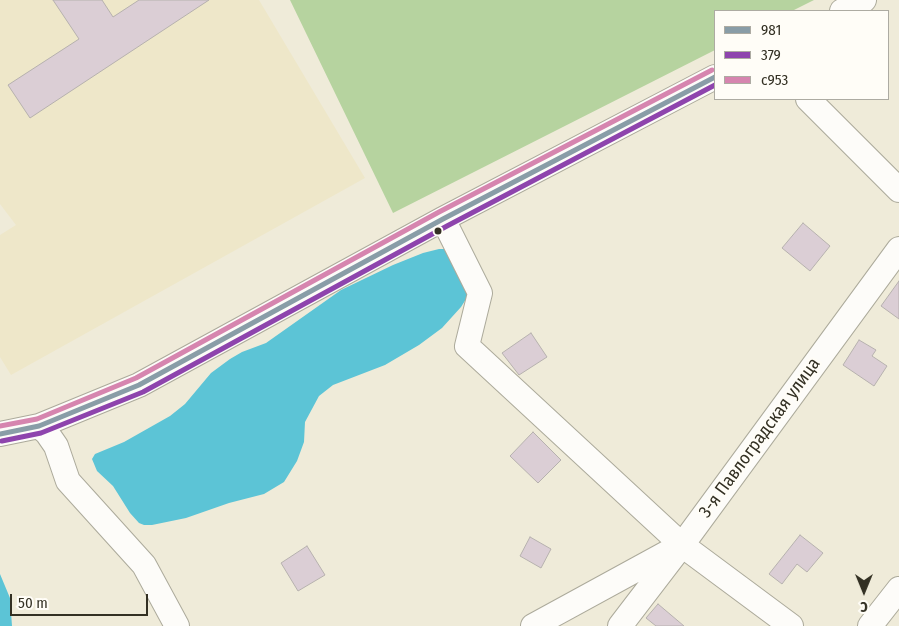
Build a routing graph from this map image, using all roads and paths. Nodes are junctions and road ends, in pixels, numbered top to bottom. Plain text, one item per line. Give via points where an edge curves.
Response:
1 (864, 0) edge
2 (844, 10) edge
3 (714, 78) edge
4 (809, 100) edge
5 (899, 190) edge
6 (443, 219) junction
7 (899, 249) edge
8 (39, 426) junction
9 (0, 434) edge
10 (682, 545) junction
11 (899, 589) edge
12 (177, 626) edge
13 (533, 626) edge
14 (620, 626) edge
15 (791, 626) edge
16 (870, 626) edge

1 - 2 street
3 - 6 street
4 - 5 street
6 - 8 street via 139,385
6 - 10 street via 480,293 467,346
7 - 10 street, 3-я Павлоградская улица
8 - 9 street
8 - 12 street via 56,446 68,481 144,565
10 - 13 street
10 - 14 street, 3-я Павлоградская улица
10 - 15 street
11 - 16 street

